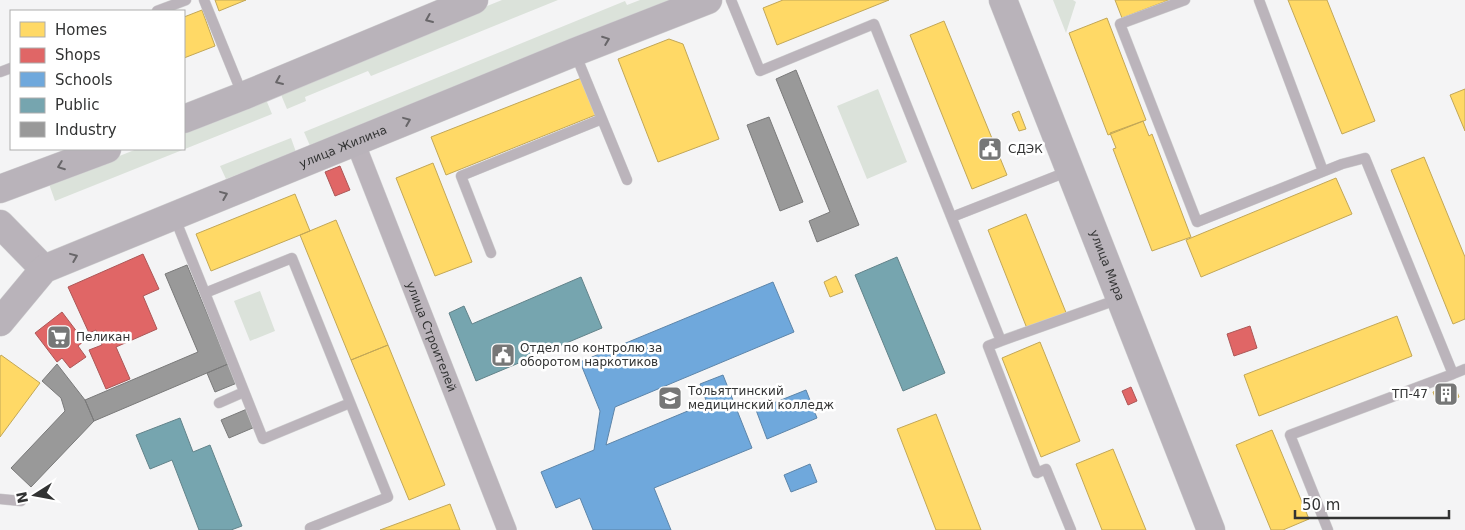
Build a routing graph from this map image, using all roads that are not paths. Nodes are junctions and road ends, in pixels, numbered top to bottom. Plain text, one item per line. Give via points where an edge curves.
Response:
1 (186, 0) edge
2 (204, 0) edge
3 (474, 0) edge
4 (708, 0) edge
5 (731, 0) edge
6 (1003, 0) edge
7 (1185, 0) edge
8 (1259, 0) edge
9 (160, 10) edge
10 (575, 52) junction
11 (243, 96) junction
12 (185, 119) edge
13 (602, 119) junction
14 (355, 142) junction
15 (104, 150) edge
16 (1070, 170) junction
17 (1323, 171) junction
18 (627, 180) dead end
19 (0, 190) edge
20 (174, 215) junction
21 (952, 217) junction
22 (0, 224) edge
23 (491, 253) dead end
24 (44, 269) junction
25 (205, 293) junction
26 (1120, 299) junction
27 (0, 322) edge
28 (1002, 341) junction
29 (1465, 369) edge
30 (1453, 374) junction
31 (244, 392) junction
32 (219, 403) dead end
33 (350, 404) junction
34 (0, 498) edge
35 (21, 501) dead end
36 (310, 528) dead end
37 (507, 530) edge
38 (1071, 530) edge
39 (1211, 530) edge
40 (1328, 530) edge

1 - 9 lane
2 - 11 lane
3 -> 11 main road
10 -> 4 main road, улица Жилина
5 - 21 lane via 760,71 874,24
6 - 16 main road, улица Мира
7 - 17 lane via 1120,24 1197,222
8 - 17 lane
10 - 13 lane
14 -> 10 main road, улица Жилина
11 - 12 main road
13 - 18 lane
13 - 23 lane via 461,176
20 -> 14 main road, улица Жилина
14 - 37 street, улица Строителей
15 -> 19 main road
16 - 21 lane
16 - 26 main road, улица Мира
17 - 30 lane via 1365,158
24 -> 20 main road, улица Жилина
20 - 25 lane
21 - 28 lane
22 - 24 main road
24 - 27 main road, улица Жилина
25 - 31 lane
25 - 33 lane via 292,258
26 - 28 lane
26 - 39 main road, улица Мира
28 - 38 lane via 988,346 1036,473 1046,469
29 - 30 lane
30 - 40 lane via 1290,435
31 - 32 lane
31 - 33 lane via 263,439
33 - 36 lane via 388,497
34 - 35 lane

